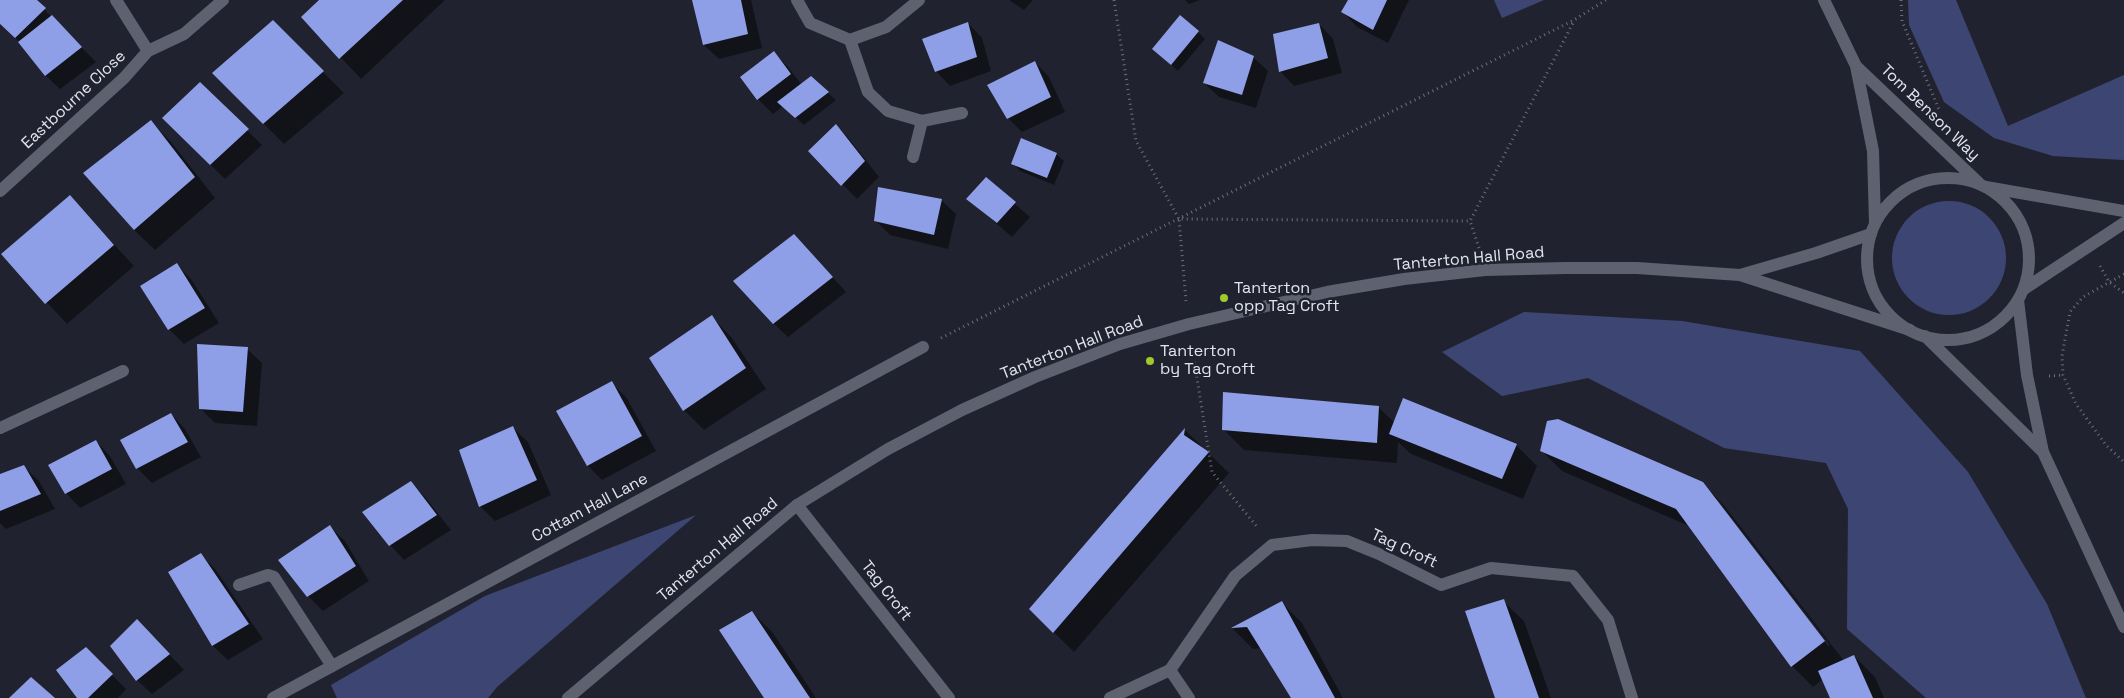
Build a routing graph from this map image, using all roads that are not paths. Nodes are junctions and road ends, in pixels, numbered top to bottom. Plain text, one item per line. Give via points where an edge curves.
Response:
1 (116, 0) edge
2 (223, 0) edge
3 (797, 0) edge
4 (918, 0) edge
5 (1824, 0) edge
6 (850, 40) junction
7 (148, 51) junction
8 (1856, 66) junction
9 (962, 113) dead end
10 (922, 121) junction
11 (913, 157) dead end
12 (1984, 185) junction
13 (0, 191) edge
14 (2124, 211) edge
15 (2124, 223) edge
16 (1873, 228) junction
17 (1740, 275) junction
18 (2021, 295) junction
19 (1910, 330) junction
20 (1925, 336) junction
21 (923, 347) road end
22 (123, 371) dead end
23 (0, 428) edge
24 (2043, 452) junction
25 (797, 505) junction
26 (239, 585) dead end
27 (2124, 627) edge
28 (332, 666) junction
29 (1170, 670) junction
30 (273, 698) edge
31 (568, 698) edge
32 (949, 698) edge
33 (1110, 698) edge
34 (1189, 698) edge
35 (1632, 698) edge

1 - 7 street, Eastbourne Close
2 - 7 street, Eastbourne Close via 184,34
3 - 6 street via 810,23
4 - 6 street via 886,27
5 - 8 street, Tom Benson Way
6 - 10 street via 868,92 888,111
7 - 13 street, Eastbourne Close via 124,78
8 - 12 street, Tom Benson Way
8 - 16 street, Tom Benson Way via 1873,151
9 - 10 street
10 - 11 street
12 - 14 street
12 - 16 street via 1957,178 1932,179 1909,188 1890,203
12 - 18 street via 2006,201 2020,220 2028,242 2030,266
15 - 18 street
16 - 17 street, Tanterton Hall Road via 1816,253
16 - 19 street via 1867,261 1873,289 1888,313
17 - 19 street, Tanterton Hall Road
17 - 25 street, Tanterton Hall Road via 1637,268 1485,270 1327,292 1189,324 1120,344 962,410 888,449
18 - 20 street via 2000,321 1977,334 1952,340
18 - 24 street via 2027,375
19 - 20 street
20 - 24 street
21 - 28 street, Cottam Hall Lane
22 - 23 street
24 - 27 street
25 - 31 street, Tanterton Hall Road
25 - 32 street, Tag Croft
26 - 28 street via 268,575 274,577
28 - 30 street, Cottam Hall Lane
29 - 33 street
29 - 34 street
29 - 35 street, Tag Croft via 1235,576 1272,546 1312,540 1347,541 1441,584 1491,568 1573,576 1608,620

